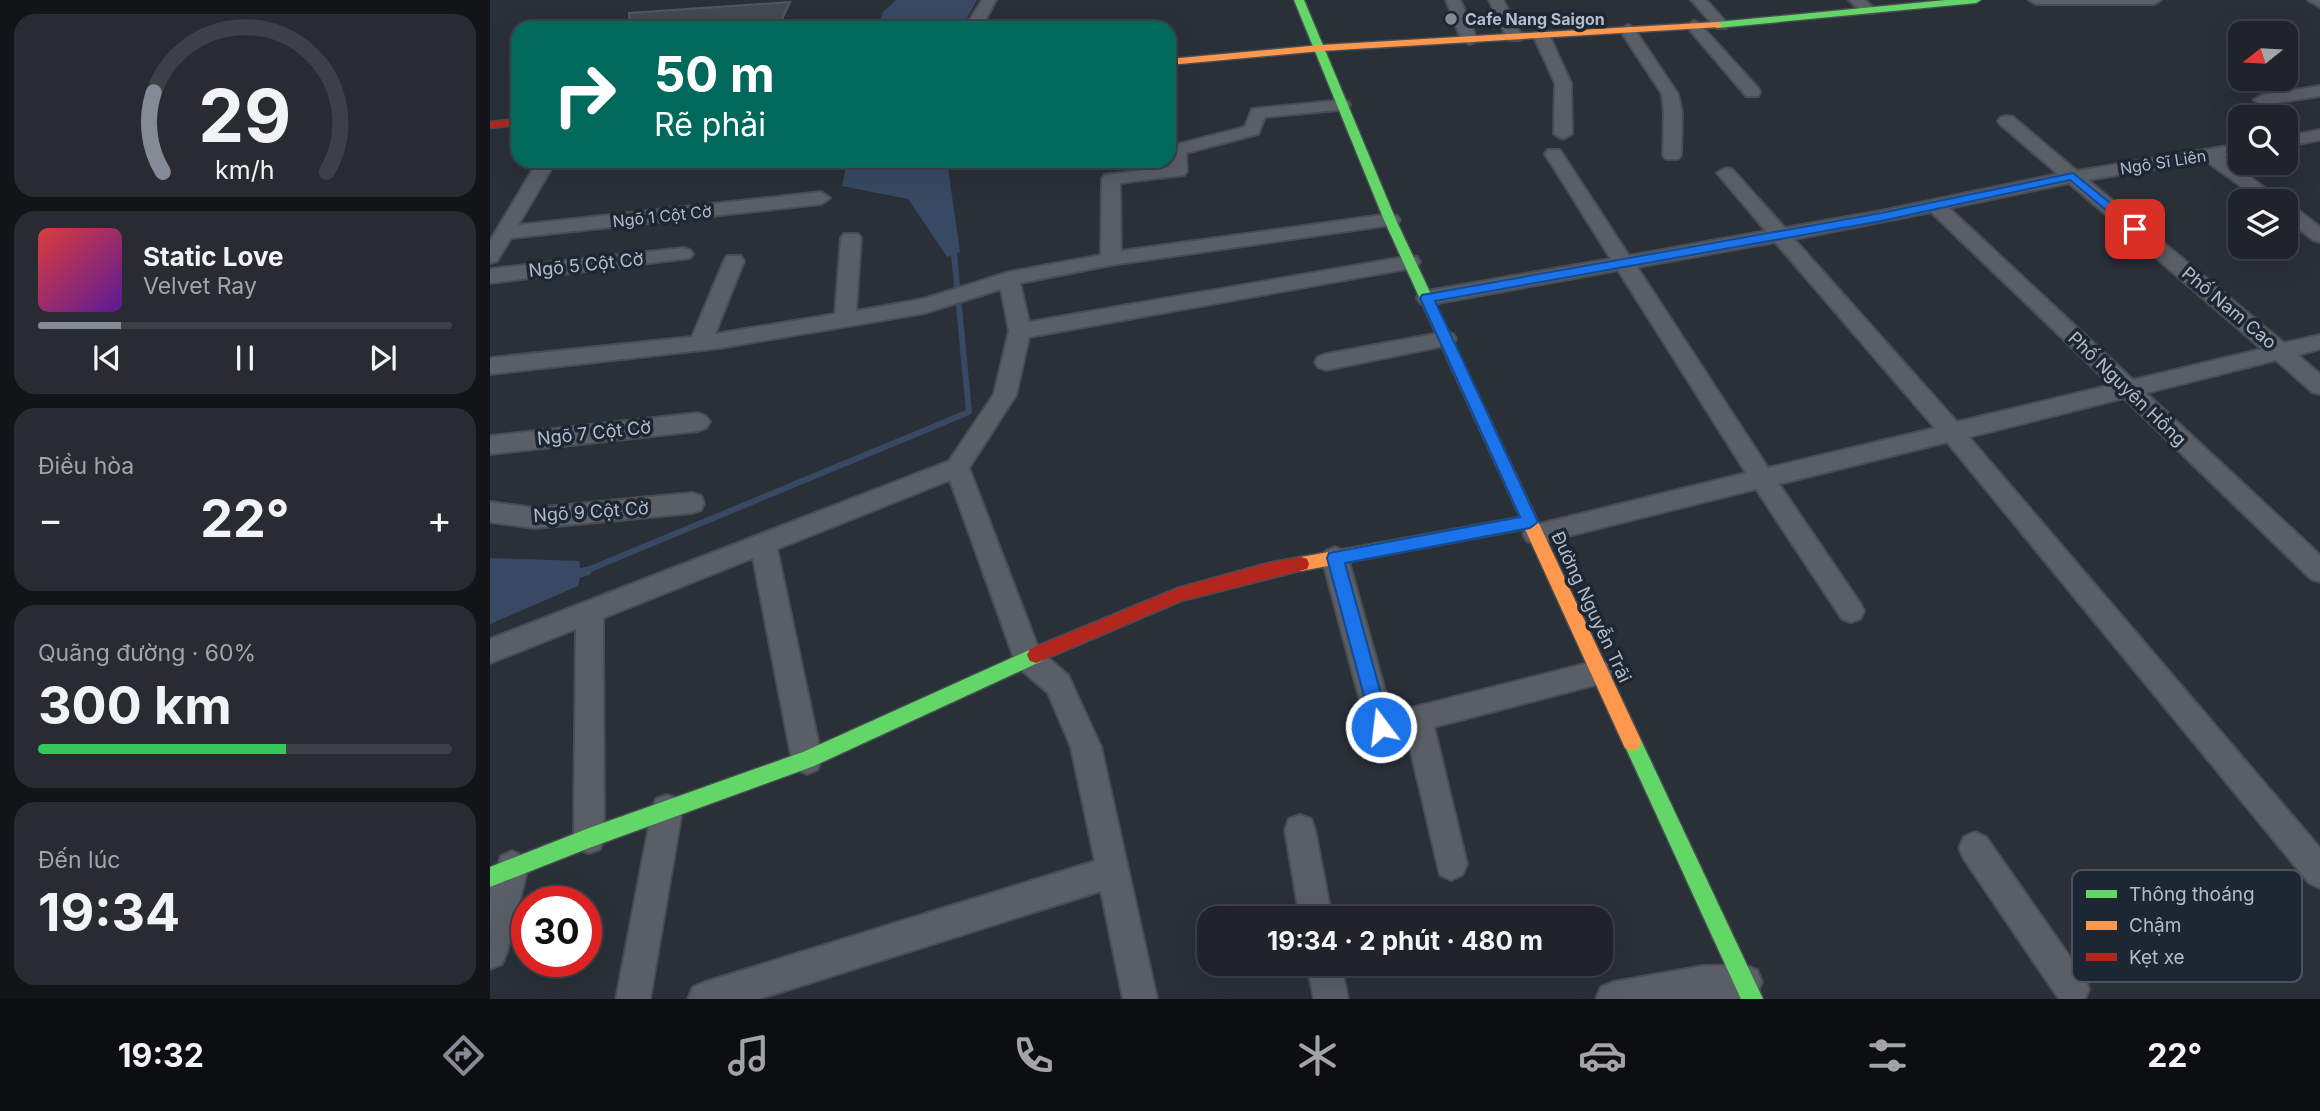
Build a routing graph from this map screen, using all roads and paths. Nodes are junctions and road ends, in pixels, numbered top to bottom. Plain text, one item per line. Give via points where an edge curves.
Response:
1 (989, 0) edge
2 (1317, 0) edge
3 (1452, 0) edge
4 (1496, 0) edge
5 (1698, 0) edge
6 (1976, 0) edge
7 (2036, 0) edge
8 (2154, 0) edge
9 (2315, 0) edge
10 (1299, 1) edge
11 (2320, 3) edge
12 (1862, 5) edge
13 (977, 21) edge
14 (1721, 25) junction
15 (1694, 26) junction
16 (1628, 30) junction
17 (1541, 35) junction
18 (1514, 37) junction
19 (1469, 39) junction
20 (1321, 48) junction
21 (1176, 61) edge
22 (2320, 91) edge
23 (1752, 92) dead end
24 (2262, 100) dead end
25 (1342, 105) junction
26 (2007, 121) dead end
27 (511, 123) edge
28 (490, 125) edge
29 (2318, 137) edge
30 (2298, 140) edge
31 (2228, 151) edge
32 (1672, 155) dead end
33 (2209, 155) junction
34 (543, 168) edge
35 (1726, 173) dead end
36 (2073, 176) junction
37 (2256, 189) edge
38 (821, 198) dead end
39 (1936, 206) junction
40 (1390, 219) junction
41 (2298, 220) edge
42 (504, 233) junction
43 (1780, 235) junction
44 (2320, 236) edge
45 (850, 237) dead end
46 (683, 254) dead end
47 (490, 257) edge
48 (1111, 259) junction
49 (734, 261) dead end
50 (1410, 262) junction
51 (1624, 264) junction
52 (490, 276) edge
53 (1009, 279) junction
54 (1427, 298) junction
55 (845, 320) junction
56 (1020, 331) junction
57 (1445, 339) junction
58 (2320, 342) edge
59 (700, 344) junction
60 (2280, 351) junction
61 (1326, 362) dead end
62 (490, 366) edge
63 (2320, 386) edge
64 (2126, 388) junction
65 (698, 422) dead end
66 (1951, 431) junction
67 (490, 445) edge
68 (957, 467) junction
69 (1761, 477) junction
70 (692, 503) dead end
71 (490, 512) edge
72 (1533, 528) junction
73 (762, 544) junction
74 (1335, 558) junction
75 (2320, 571) edge
76 (1851, 611) dead end
77 (590, 613) junction
78 (490, 651) edge
79 (1028, 658) junction
80 (1600, 672) junction
81 (1381, 727) dead end
82 (807, 760) junction
83 (667, 810) junction
84 (1300, 830) dead end
85 (589, 838) junction
86 (1975, 848) dead end
87 (1451, 864) dead end
88 (1114, 871) junction
89 (501, 872) edge
90 (2320, 872) edge
91 (1314, 906) edge
92 (490, 952) edge
93 (1326, 976) edge
94 (2072, 989) dead end
95 (1748, 991) edge
96 (633, 999) edge
97 (705, 999) edge
98 (1140, 999) edge
99 (1331, 999) edge
100 (1613, 999) edge

1 - 13 street
2 - 10 street
3 - 19 street
4 - 18 street
5 - 14 street
6 - 12 main road
7 - 8 street
9 - 11 street
10 - 20 main road, Đường Nguyễn Trãi
12 - 14 main road
14 - 15 main road
15 - 16 main road
15 - 23 street
16 - 17 main road
16 - 32 street via 1670,94
17 - 18 main road
17 - 51 street via 1563,83 1559,144
18 - 19 main road
19 - 20 main road
20 - 21 main road
20 - 25 main road, Đường Nguyễn Trãi
22 - 24 street
25 - 40 main road, Đường Nguyễn Trãi
25 - 48 street via 1258,113 1252,131 1177,150 1178,171 1111,179
26 - 36 street, Phố Nam Cao
27 - 28 main road
29 - 30 street
31 - 33 street, Ngô Sĩ Liên
33 - 36 street, Ngô Sĩ Liên
33 - 37 street
34 - 42 street
35 - 43 street
36 - 39 street, Ngô Sĩ Liên
36 - 60 street, Phố Nam Cao
38 - 42 street, Ngõ 1 Cột Cờ
39 - 43 street, Ngô Sĩ Liên
39 - 64 street, Phố Nguyên Hồng
40 - 48 street
40 - 50 main road, Đường Nguyễn Trãi
41 - 44 street
42 - 47 street
43 - 51 street, Ngô Sĩ Liên
43 - 66 street
45 - 55 street
46 - 52 street, Ngõ 5 Cột Cờ
48 - 53 street
49 - 59 street
50 - 54 main road, Đường Nguyễn Trãi
50 - 56 street
51 - 54 street, Ngô Sĩ Liên
51 - 69 street
53 - 55 street via 925,306
53 - 56 street
54 - 57 main road, Đường Nguyễn Trãi
55 - 59 street
56 - 68 street via 1004,395
57 - 61 street
57 - 72 main road, Đường Nguyễn Trãi
58 - 60 street
59 - 62 street
60 - 63 street, Phố Nam Cao
60 - 64 street
64 - 66 street
64 - 75 street, Phố Nguyên Hồng
65 - 67 street, Ngõ 7 Cột Cờ
66 - 69 street
66 - 90 street
68 - 73 street
68 - 79 street
69 - 72 street
69 - 76 street
70 - 71 street, Ngõ 9 Cột Cờ via 535,518
72 - 74 main road
72 - 80 main road, Đường Nguyễn Trãi
73 - 77 street
73 - 82 street
74 - 79 main road via 1268,570 1178,595
74 - 81 street
77 - 78 street
77 - 85 street
79 - 82 main road
79 - 88 street via 1058,684 1086,747
80 - 87 street via 1417,718
80 - 95 main road, Đường Nguyễn Trãi
82 - 83 main road
83 - 85 main road
83 - 96 street
84 - 91 street
85 - 89 main road
86 - 94 street
88 - 97 street
88 - 98 street
89 - 92 street
93 - 99 street
95 - 100 street via 1703,983

